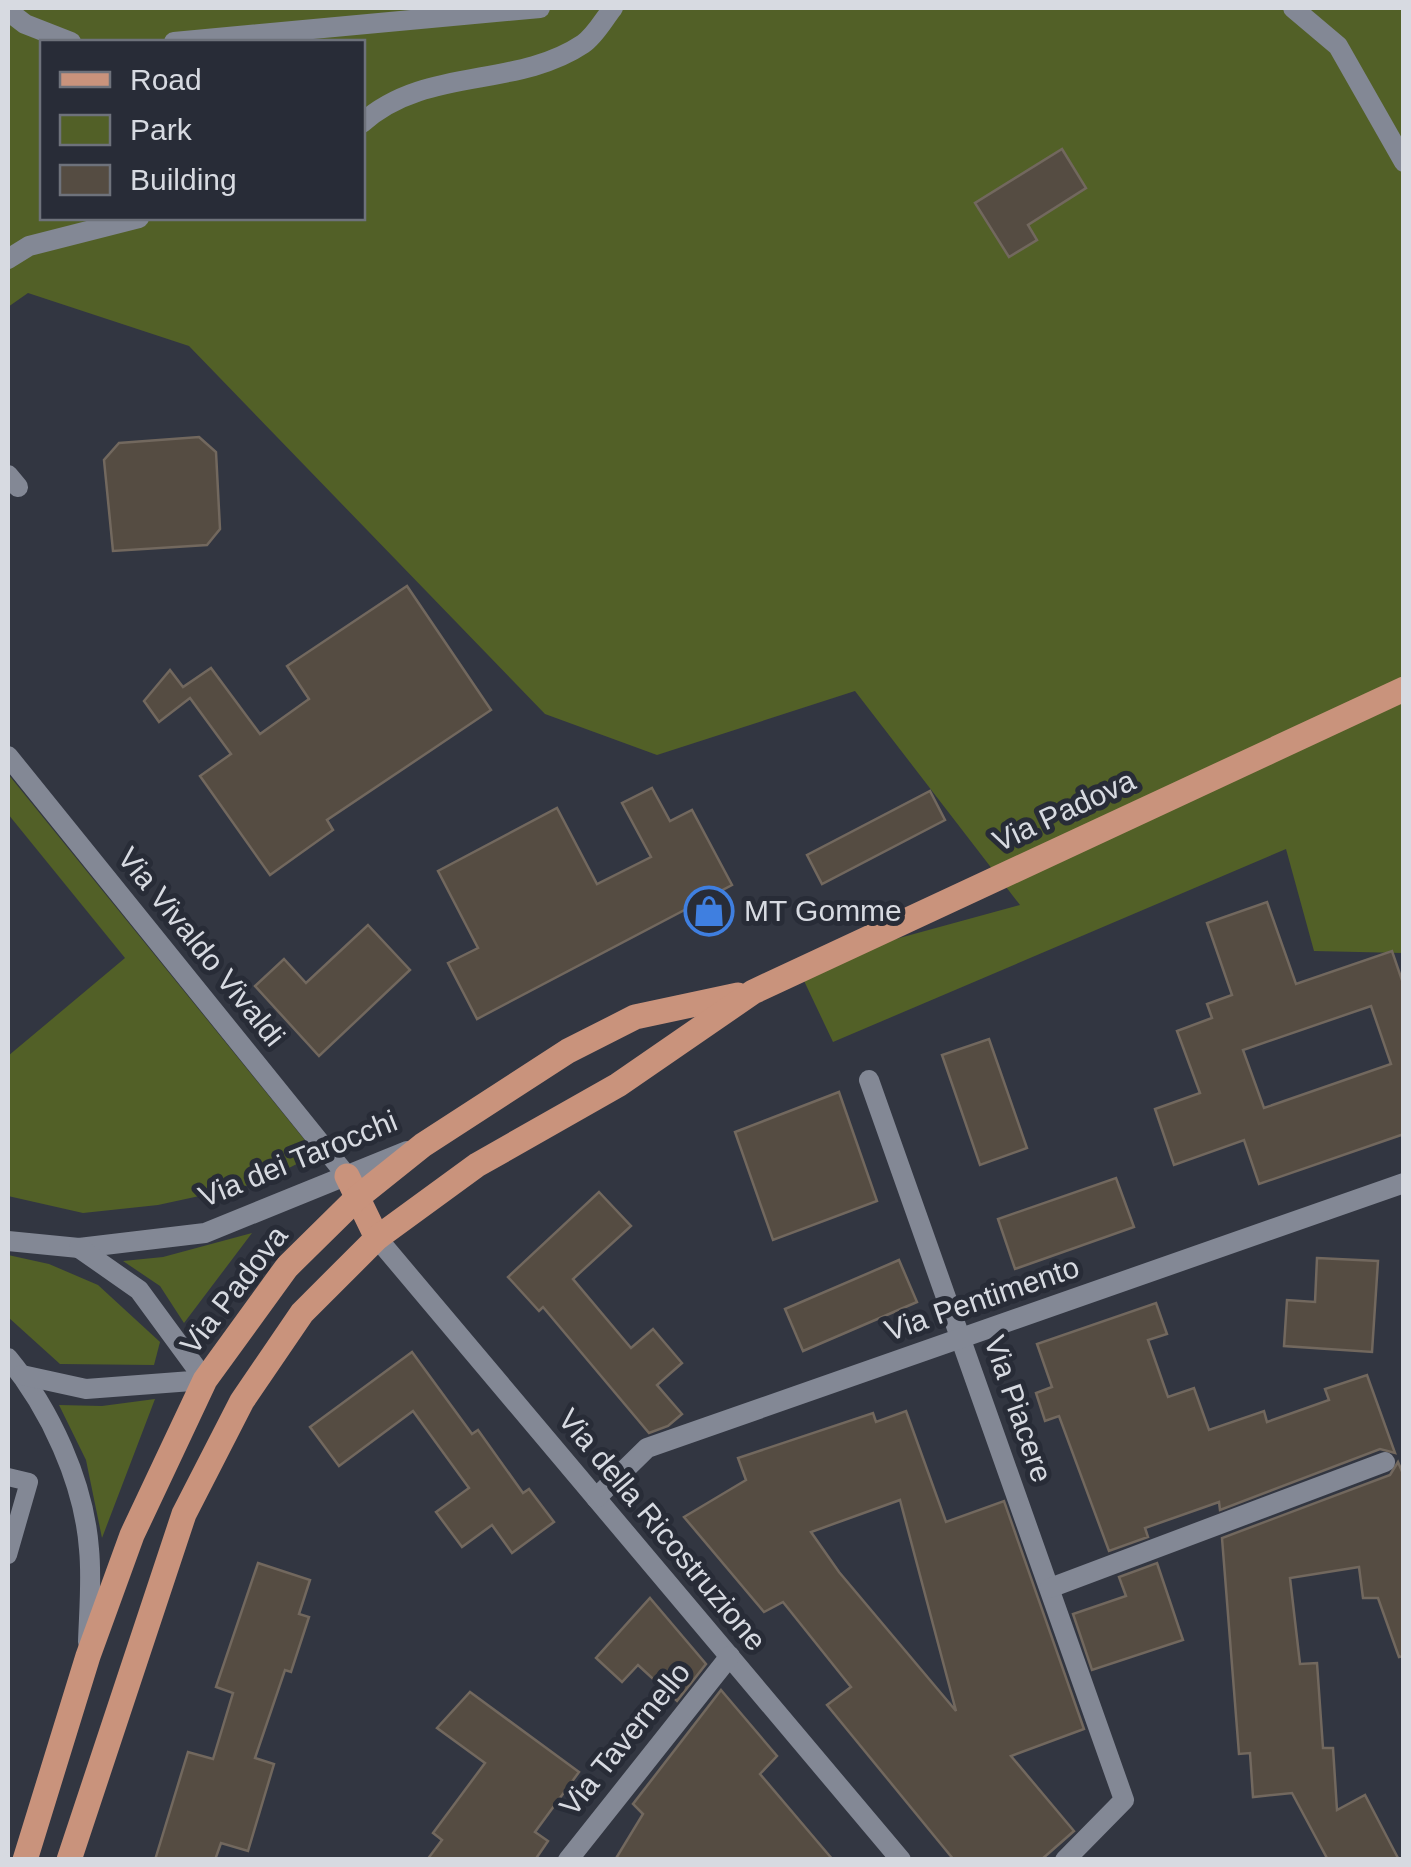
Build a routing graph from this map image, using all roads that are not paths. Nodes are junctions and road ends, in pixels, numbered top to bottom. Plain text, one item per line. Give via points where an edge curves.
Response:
1 (540, 8) edge
2 (613, 8) edge
3 (1293, 8) edge
4 (8, 11) edge
5 (66, 40) edge
6 (196, 40) edge
7 (365, 121) edge
8 (1404, 162) edge
9 (131, 220) edge
10 (8, 260) edge
11 (1404, 689) edge
12 (8, 756) edge
13 (753, 992) junction
14 (869, 1080) dead end
15 (1404, 1183) edge
16 (353, 1186) junction
17 (378, 1238) junction
18 (8, 1241) edge
19 (79, 1248) junction
20 (961, 1338) junction
21 (8, 1358) edge
22 (22, 1375) junction
23 (204, 1380) junction
24 (242, 1401) junction
25 (1385, 1462) dead end
26 (8, 1477) edge
27 (596, 1498) junction
28 (8, 1555) edge
29 (1050, 1588) junction
30 (88, 1656) junction
31 (730, 1656) junction
32 (25, 1860) edge
33 (70, 1860) edge
34 (568, 1860) edge
35 (901, 1860) edge
36 (1065, 1860) edge

1 - 6 street
2 - 7 street via 584,44 530,65 404,94
3 - 8 street via 1338,46
4 - 5 street
9 - 10 street via 29,246
11 - 13 main road, Via Padova
12 - 16 street, Via Vivaldo Vivaldi
13 - 16 main road, Via Padova via 635,1017 568,1051
13 - 17 main road, Via Padova via 618,1084 477,1165
14 - 20 street, Via Piacere
15 - 20 street, Via Pentimento
16 - 17 main road
16 - 19 street, Via dei Tarocchi via 205,1233
16 - 23 main road, Via Padova
17 - 24 main road, Via Padova via 302,1313
17 - 27 street, Via della Ricostruzione
18 - 19 street, Via dei Tarocchi
19 - 23 street, Via dei Tarocchi via 139,1290
20 - 27 street, Via Pentimento via 647,1448
20 - 29 street, Via Piacere
21 - 22 street
22 - 23 street via 86,1389
22 - 30 street via 70,1470 90,1547
23 - 24 main road, Via dei Tarocchi
23 - 30 main road, Via Padova via 132,1535
24 - 33 main road, Via Padova via 184,1514
25 - 29 street
26 - 28 lane via 29,1482
27 - 31 street, Via della Ricostruzione
29 - 36 street, Via Piacere via 1124,1800
30 - 32 main road, Via Padova
31 - 34 street, Via Tavernello
31 - 35 street, Via della Ricostruzione

